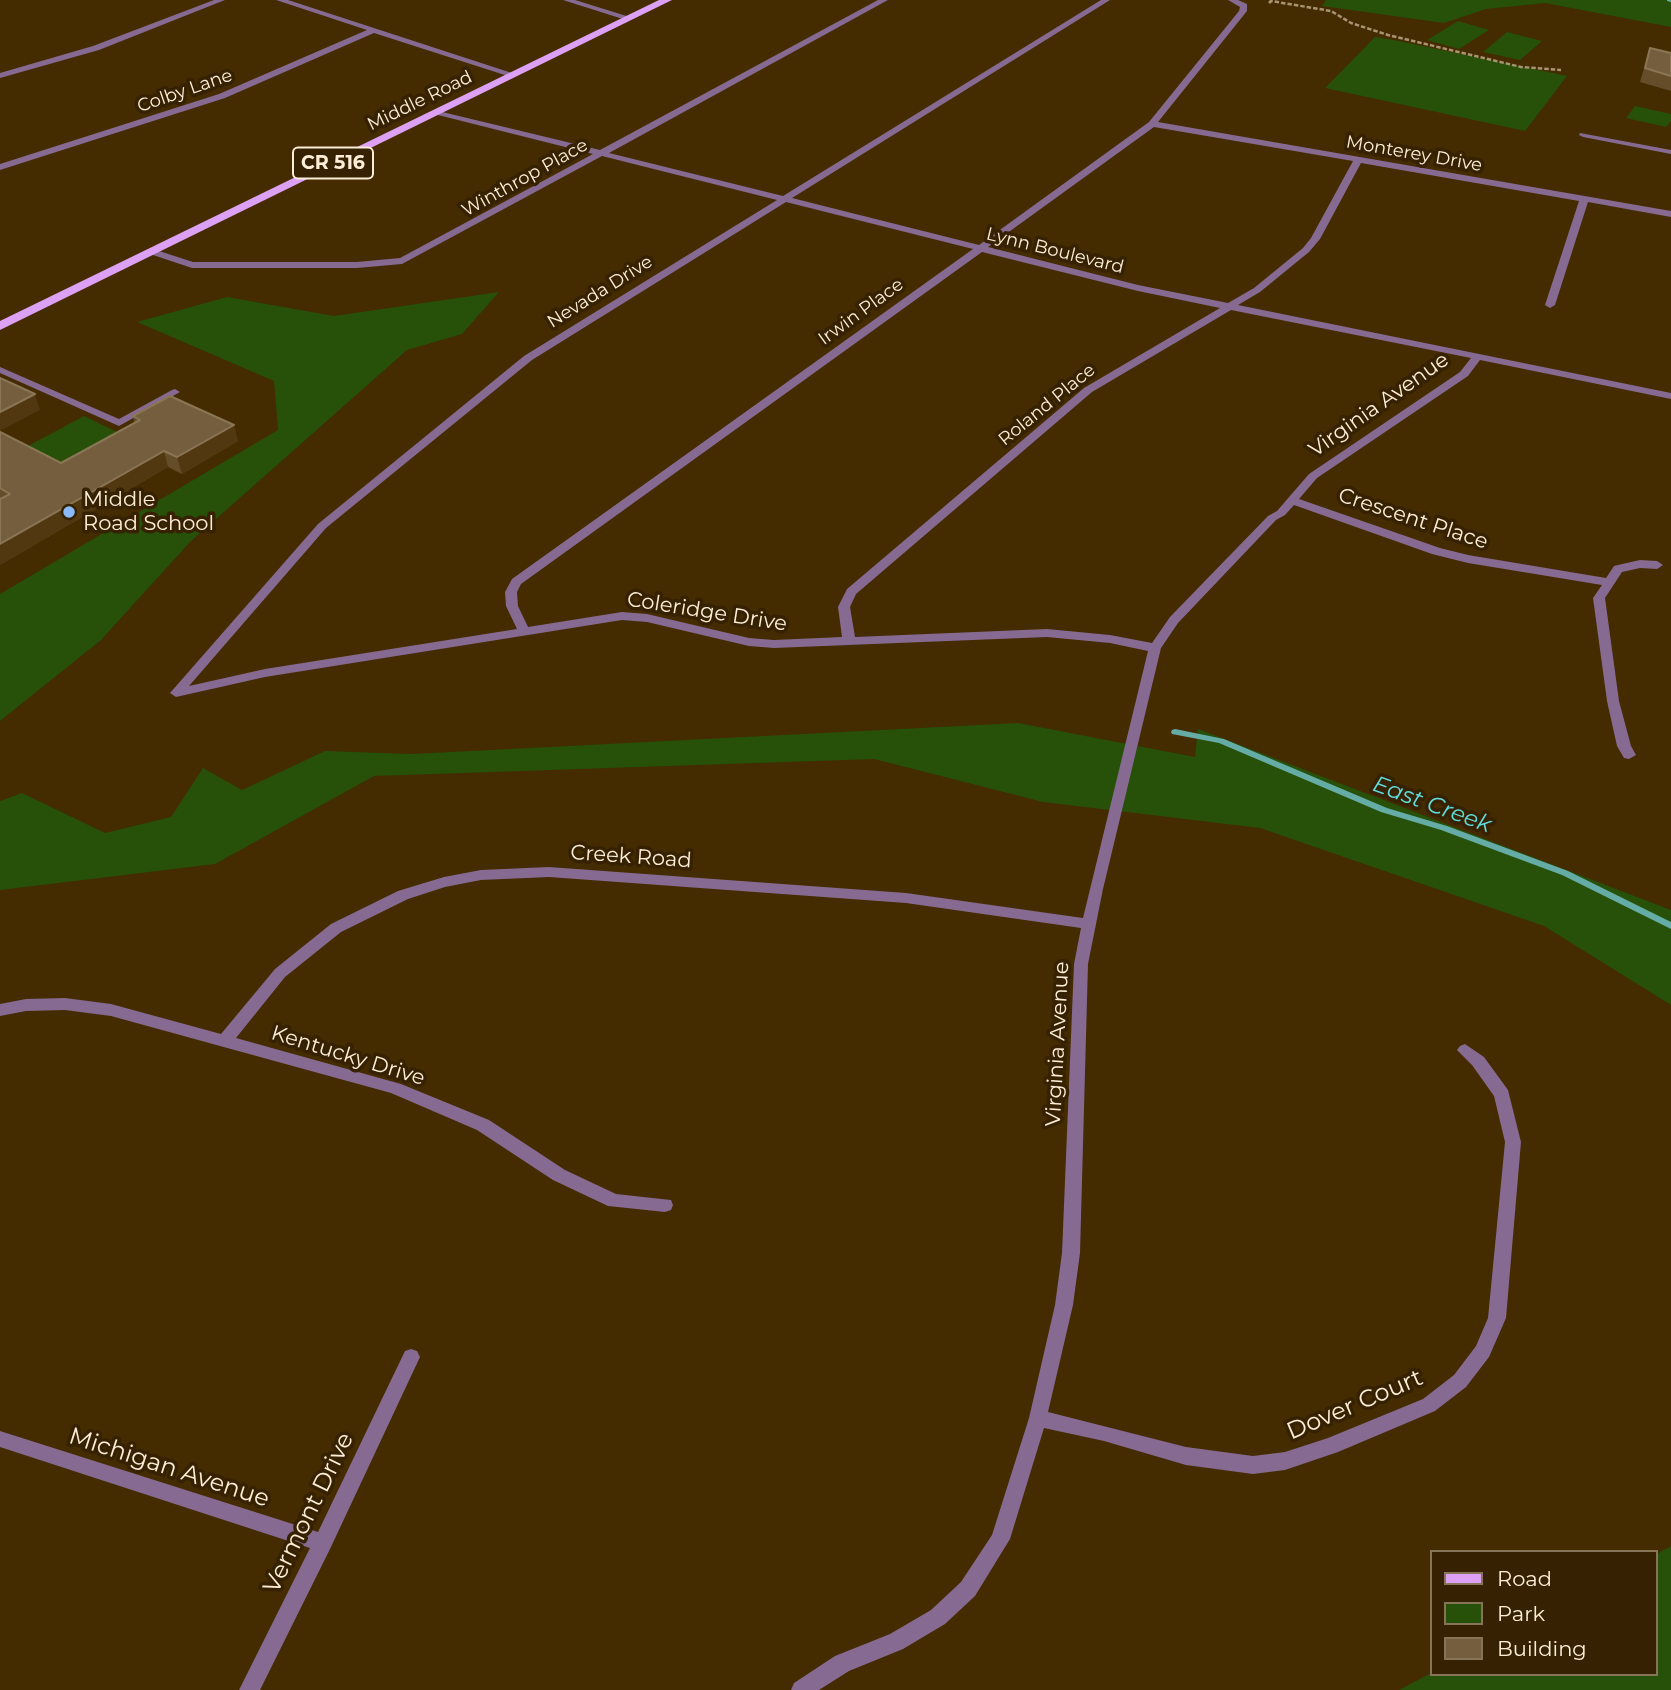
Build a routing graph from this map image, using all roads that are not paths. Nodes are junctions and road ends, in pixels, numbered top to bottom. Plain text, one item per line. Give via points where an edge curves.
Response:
1 (221, 0) edge
2 (280, 0) edge
3 (567, 0) edge
4 (667, 0) edge
5 (884, 0) edge
6 (1106, 0) edge
7 (1232, 0) edge
8 (629, 18) junction
9 (374, 30) junction
10 (513, 75) junction
11 (0, 76) edge
12 (437, 113) junction
13 (1152, 124) junction
14 (1583, 135) dead end
15 (1671, 152) edge
16 (603, 154) junction
17 (1358, 160) junction
18 (0, 167) edge
19 (784, 199) junction
20 (1584, 199) junction
21 (1671, 214) edge
22 (980, 248) junction
23 (153, 251) junction
24 (1550, 305) dead end
25 (1229, 307) junction
26 (0, 326) edge
27 (1477, 357) junction
28 (1, 372) edge
29 (175, 392) dead end
30 (1671, 396) edge
31 (1292, 500) junction
32 (1657, 565) dead end
33 (1608, 582) junction
34 (524, 631) junction
35 (849, 641) junction
36 (1155, 648) junction
37 (176, 693) joint
38 (1629, 755) dead end
39 (1090, 924) junction
40 (0, 1010) edge
41 (225, 1041) junction
42 (1465, 1050) dead end
43 (665, 1205) dead end
44 (411, 1357) dead end
45 (1038, 1418) junction
46 (0, 1439) edge
47 (323, 1543) junction
48 (250, 1690) edge
49 (801, 1690) edge

1 - 11 street via 96,48
2 - 9 street
3 - 8 street
4 - 8 main road, Middle Road / CR 516
5 - 16 street, Winthrop Place
6 - 19 street, Nevada Drive
7 - 13 street, Irwin Place via 1244,6 1243,11
8 - 10 main road, Middle Road / CR 516
9 - 10 street
9 - 18 street, Colby Lane via 222,96
10 - 12 main road, Middle Road / CR 516
12 - 16 street, Lynn Boulevard
12 - 23 main road, Middle Road / CR 516
13 - 17 street, Monterey Drive
13 - 22 street, Irwin Place
14 - 15 lane
16 - 19 street, Lynn Boulevard
16 - 23 street, Winthrop Place via 412,258 394,263 192,265
17 - 20 street, Monterey Drive
17 - 25 street, Roland Place via 1306,250
19 - 22 street, Lynn Boulevard
19 - 37 street, Nevada Drive via 528,358 338,512
20 - 21 street, Monterey Drive
20 - 24 street
22 - 25 street, Lynn Boulevard
22 - 34 street, Irwin Place via 516,582 512,606
23 - 26 main road, Middle Road / CR 516
25 - 27 street, Lynn Boulevard
25 - 35 street, Roland Place via 1088,390 851,592 844,607
27 - 30 street, Lynn Boulevard
27 - 31 street, Virginia Avenue via 1464,374 1313,476
28 - 29 lane via 119,423
31 - 33 street, Crescent Place via 1436,551
31 - 36 street, Virginia Avenue via 1174,620
32 - 33 street via 1618,569
33 - 38 street via 1599,598 1612,701
34 - 35 street, Coleridge Drive via 622,617 647,618 774,645
34 - 37 street, Coleridge Drive via 265,673
35 - 36 street, Coleridge Drive via 1047,633
36 - 39 street, Virginia Avenue
39 - 41 street, Creek Road via 906,898 549,872 481,875 403,895 336,928 280,973
39 - 45 street, Virginia Avenue via 1079,989 1072,1253
40 - 41 street, Kentucky Drive via 82,1005
41 - 43 street, Kentucky Drive via 395,1088 483,1125 559,1175 614,1201
42 - 45 street, Dover Court via 1502,1094 1513,1142 1497,1318 1483,1351 1460,1381 1429,1405 1332,1446 1285,1461 1253,1465 1186,1456
44 - 47 street, Vermont Drive
45 - 49 street, Virginia Avenue via 1000,1539 968,1589 938,1617 896,1642 842,1662
46 - 47 street, Michigan Avenue
47 - 48 street, Vermont Drive

